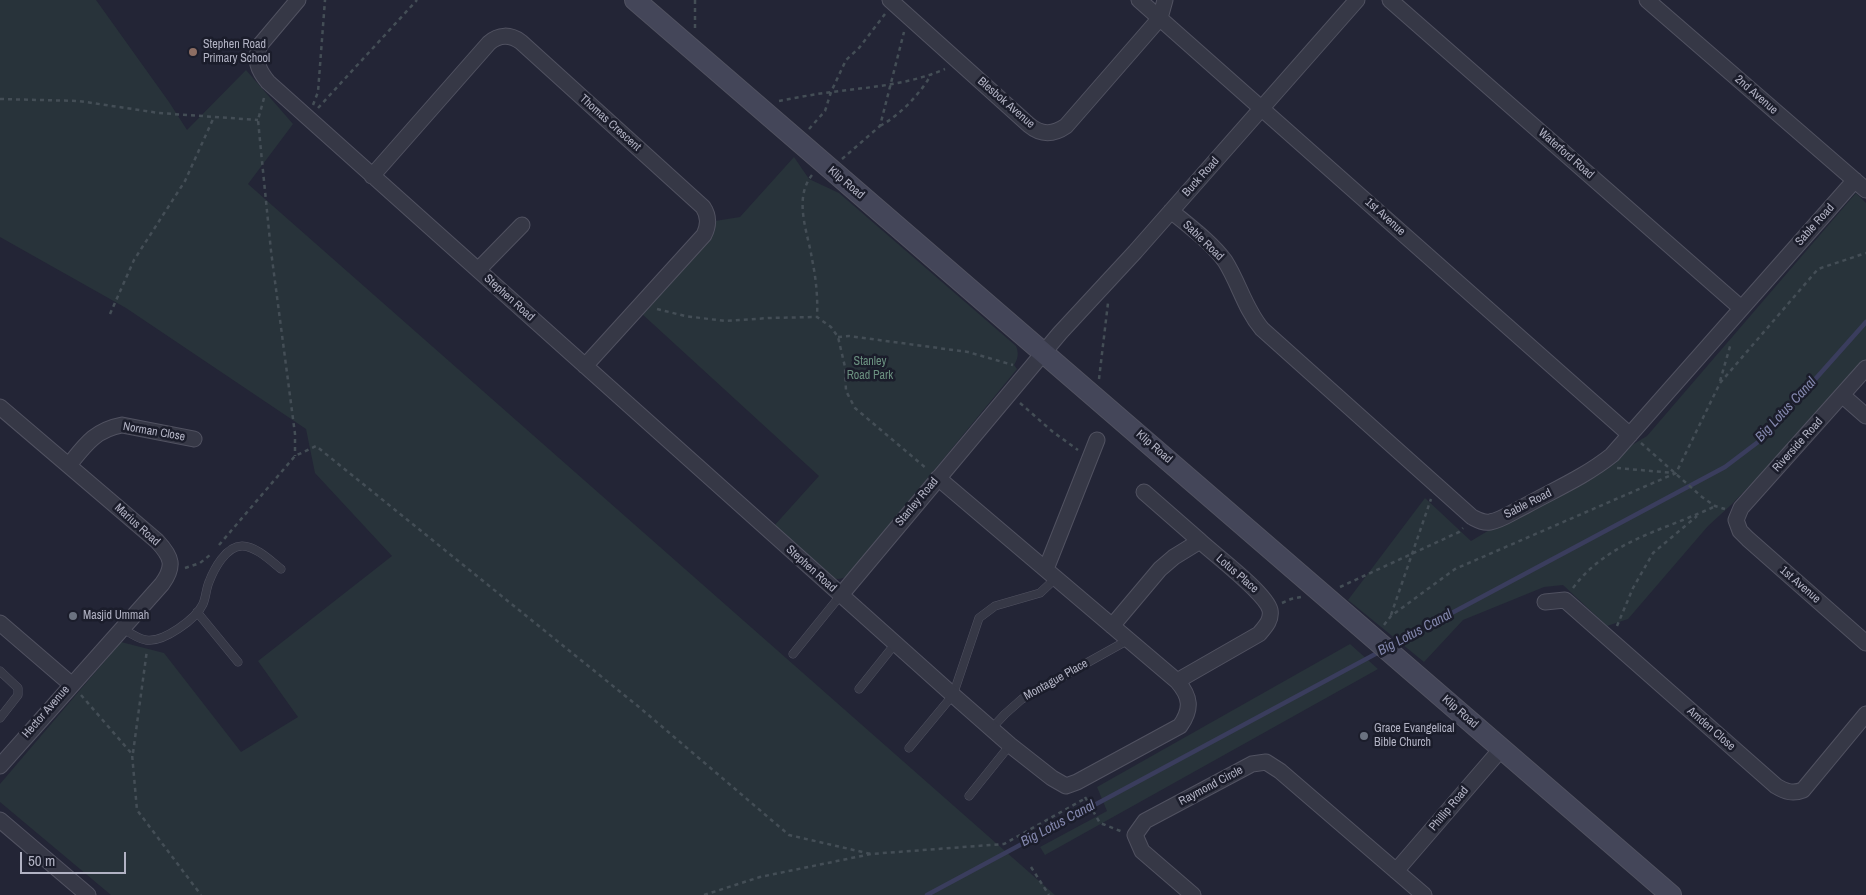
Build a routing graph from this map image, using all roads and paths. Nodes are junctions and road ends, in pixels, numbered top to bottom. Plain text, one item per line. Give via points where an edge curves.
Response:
1 (298, 0) edge
2 (325, 0) edge
3 (417, 0) edge
4 (635, 0) edge
5 (1139, 0) edge
6 (1165, 0) edge
7 (1357, 0) edge
8 (1390, 0) edge
9 (1647, 0) edge
10 (892, 2) edge
11 (908, 16) junction
12 (1160, 18) junction
13 (960, 63) junction
14 (931, 75) junction
15 (268, 82) junction
16 (889, 86) junction
17 (831, 92) junction
18 (0, 99) edge
19 (755, 105) junction
20 (1262, 108) junction
21 (214, 117) junction
22 (308, 118) junction
23 (258, 120) junction
24 (880, 126) junction
25 (798, 141) junction
26 (830, 169) junction
27 (372, 176) junction
28 (810, 178) dead end
29 (1860, 185) edge
30 (1171, 211) junction
31 (522, 225) dead end
32 (478, 270) junction
33 (1104, 285) junction
34 (650, 307) dead end
35 (1741, 308) junction
36 (110, 314) dead end
37 (817, 318) junction
38 (1733, 336) dead end
39 (838, 337) junction
40 (1044, 352) junction
41 (585, 366) junction
42 (1018, 367) dead end
43 (1866, 368) edge
44 (1720, 383) dead end
45 (1008, 393) junction
46 (1842, 395) junction
47 (1098, 399) junction
48 (0, 407) edge
49 (1866, 416) edge
50 (1633, 436) junction
51 (194, 439) dead end
52 (1097, 440) dead end
53 (295, 456) junction
54 (1089, 459) junction
55 (69, 466) junction
56 (1596, 467) junction
57 (1676, 473) junction
58 (934, 474) junction
59 (1436, 485) junction
60 (1144, 492) dead end
61 (1714, 506) junction
62 (1728, 509) dead end
63 (1698, 514) junction
64 (1472, 517) junction
65 (1737, 524) joint
66 (1200, 541) junction
67 (216, 548) dead end
68 (210, 555) dead end
69 (1412, 555) junction
70 (171, 568) junction
71 (281, 569) dead end
72 (1051, 574) junction
73 (1323, 594) junction
74 (840, 596) junction
75 (1565, 600) junction
76 (1545, 602) dead end
77 (1270, 609) junction
78 (197, 612) junction
79 (1391, 616) dead end
80 (0, 623) edge
81 (1112, 626) junction
82 (122, 628) junction
83 (1610, 639) junction
84 (1128, 640) junction
85 (148, 641) junction
86 (1866, 643) edge
87 (895, 644) junction
88 (794, 654) dead end
89 (238, 662) dead end
90 (0, 671) edge
91 (1177, 681) junction
92 (72, 685) junction
93 (859, 689) dead end
94 (953, 695) junction
95 (1866, 714) edge
96 (0, 718) edge
97 (991, 729) junction
98 (1010, 745) junction
99 (909, 748) dead end
100 (1502, 748) junction
101 (132, 754) junction
102 (0, 766) edge
103 (969, 796) dead end
104 (0, 820) edge
105 (1127, 833) dead end
106 (871, 854) junction
107 (1031, 867) dead end
108 (1396, 871) junction
109 (88, 895) edge
110 (201, 895) edge
111 (704, 895) edge
112 (1049, 895) edge
113 (1193, 895) edge
114 (1424, 895) edge
115 (1672, 895) edge

1 - 15 street, Stephen Road via 260,45 257,53 258,69
2 - 22 path via 318,92
3 - 22 path
4 - 19 street, Klip Road
5 - 12 street, 1st Avenue
6 - 12 street
7 - 20 street, Buck Road
8 - 35 street, Waterford Road
9 - 29 street, 2nd Avenue
10 - 11 street, Blesbok Avenue
10 - 17 path via 859,48 846,60
11 - 13 street, Blesbok Avenue
11 - 16 path
12 - 13 street, Blesbok Avenue via 1066,126 1055,132 1035,130
12 - 20 street, 1st Avenue
13 - 14 path
14 - 16 path
14 - 24 path via 892,119
15 - 22 street, Stephen Road
15 - 23 path
16 - 17 path
16 - 24 path
17 - 19 path
17 - 25 path via 825,111
18 - 21 path via 79,101 159,114
19 - 25 street, Klip Road
20 - 30 street, Buck Road
20 - 50 street, 1st Avenue
21 - 23 path
21 - 36 path via 185,181 134,260
22 - 27 street, Stephen Road
23 - 53 path
24 - 26 path
25 - 26 street, Klip Road
26 - 40 street, Klip Road
27 - 32 street, Stephen Road
27 - 41 street, Thomas Crescent via 493,40 509,36 521,42 703,206 708,218 704,235
28 - 37 path via 803,206
29 - 35 street, Sable Road
30 - 33 street, Buck Road
30 - 59 street, Sable Road via 1224,261 1262,329
31 - 32 street
32 - 41 street, Stephen Road
33 - 40 street, Buck Road
33 - 47 path via 1109,298
34 - 37 path via 725,321
35 - 50 street, Sable Road
37 - 39 path via 831,327
38 - 44 path
39 - 42 path via 968,352
39 - 58 path via 846,367 846,391 855,408
40 - 45 street, Stanley Road
40 - 47 street, Klip Road
41 - 74 street, Stephen Road
43 - 46 street, Riverside Road
45 - 54 path
45 - 58 street, Stanley Road
46 - 49 street
46 - 65 street, Riverside Road via 1742,508 1736,516
47 - 73 street, Klip Road
48 - 55 street, Marius Road
50 - 56 street, Sable Road
50 - 57 path
51 - 55 street, Norman Close via 122,425 110,427 91,439
52 - 54 street
53 - 67 path
53 - 106 path via 316,446 639,707 789,835
54 - 72 street
55 - 70 street, Marius Road via 157,542 166,551
56 - 57 path
56 - 64 street, Sable Road via 1502,518 1481,522
57 - 61 path
58 - 72 street, Stephen Road
58 - 74 street, Stanley Road
59 - 64 street, Sable Road
59 - 69 path
60 - 66 street, Lotus Place
61 - 62 path
61 - 63 path
63 - 75 path via 1644,535 1602,559 1582,576
63 - 83 path via 1653,553
64 - 69 path via 1459,532
65 - 86 street, 1st Avenue via 1748,539
66 - 77 street, Lotus Place via 1263,596
66 - 81 street via 1160,569
68 - 70 path via 185,568
69 - 73 path
69 - 79 path
70 - 82 street via 162,584
71 - 78 lane via 251,548 241,546 234,549 217,566
72 - 81 street, Stephen Road
72 - 94 lane via 1040,593 995,606 979,618
73 - 77 path via 1291,599
73 - 100 street, Klip Road
74 - 87 street, Stephen Road
74 - 88 lane, Stanley Road
75 - 76 street
75 - 83 street, Amden Close
77 - 91 street via 1270,618 1259,634
78 - 85 lane via 169,635
78 - 89 lane
80 - 92 street, Hector Avenue
81 - 84 street, Stephen Road
82 - 85 lane
82 - 92 street
83 - 95 street, Amden Close via 1786,792 1803,790
84 - 91 street, Stephen Road
84 - 97 lane, Montague Place via 1022,699
85 - 101 path
87 - 93 lane
87 - 94 street, Stephen Road
90 - 96 lane via 18,688 18,695
91 - 98 street, Stephen Road via 1189,701 1187,716 1180,726 1077,782 1066,786
92 - 101 path
92 - 102 street, Hector Avenue
94 - 97 street, Stephen Road
94 - 99 lane
97 - 98 street, Stephen Road
98 - 103 lane
100 - 108 street, Phillip Road
100 - 115 street, Klip Road
101 - 110 path via 137,810
104 - 109 street
105 - 106 path via 1100,823 1086,798 1004,844
106 - 111 path via 760,877
107 - 112 path
108 - 113 street, Raymond Circle via 1266,762 1252,764 1145,820 1134,835 1142,851
108 - 114 street, Raymond Circle

